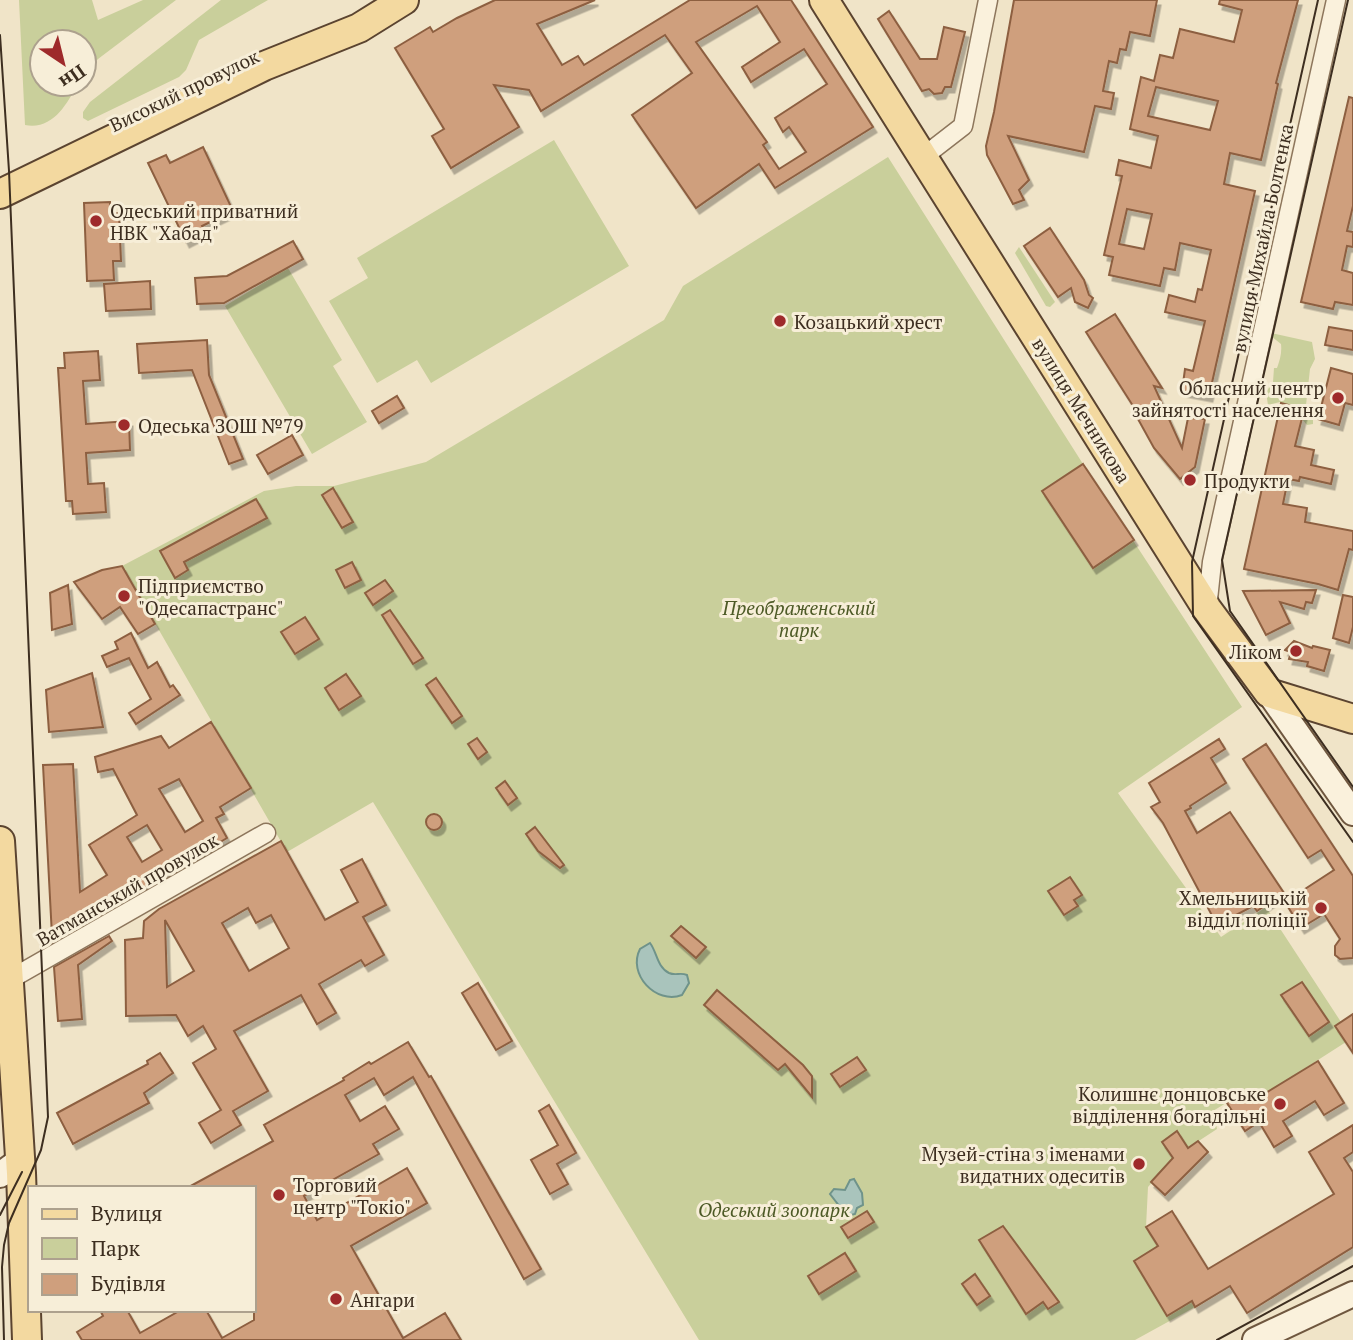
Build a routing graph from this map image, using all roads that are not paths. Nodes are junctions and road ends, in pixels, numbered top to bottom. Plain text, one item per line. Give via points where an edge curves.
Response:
1 (404, 0) edge
2 (824, 0) edge
3 (988, 0) edge
4 (1336, 0) edge
5 (378, 4) edge
6 (319, 45) junction
7 (923, 157) junction
8 (0, 171) edge
9 (0, 194) edge
10 (0, 210) edge
11 (1207, 609) junction
12 (1269, 693) junction
13 (1353, 719) edge
14 (1353, 813) edge
15 (266, 833) dead end
16 (0, 841) edge
17 (9, 980) junction
18 (10, 1168) edge
19 (1353, 1294) edge
20 (27, 1340) edge
21 (1255, 1340) edge

1 - 6 main road, Високий провулок
2 - 7 main road, вулиця Мечникова
3 - 7 street via 962,126
4 - 11 street, вулиця Михайла Болтенка via 1211,568
5 - 6 main road, Високий провулок
5 - 8 main road, Високий провулок via 334,19 16,170
6 - 9 main road, Високий провулок via 272,62
6 - 10 main road, Високий провулок via 281,73
7 - 11 main road, вулиця Мечникова
11 - 12 main road, вулиця Мечникова
12 - 13 main road
12 - 14 main road, вулиця Мечникова
15 - 17 street, Ватманський провулок
16 - 17 main road
17 - 18 main road
18 - 20 main road
19 - 21 main road

